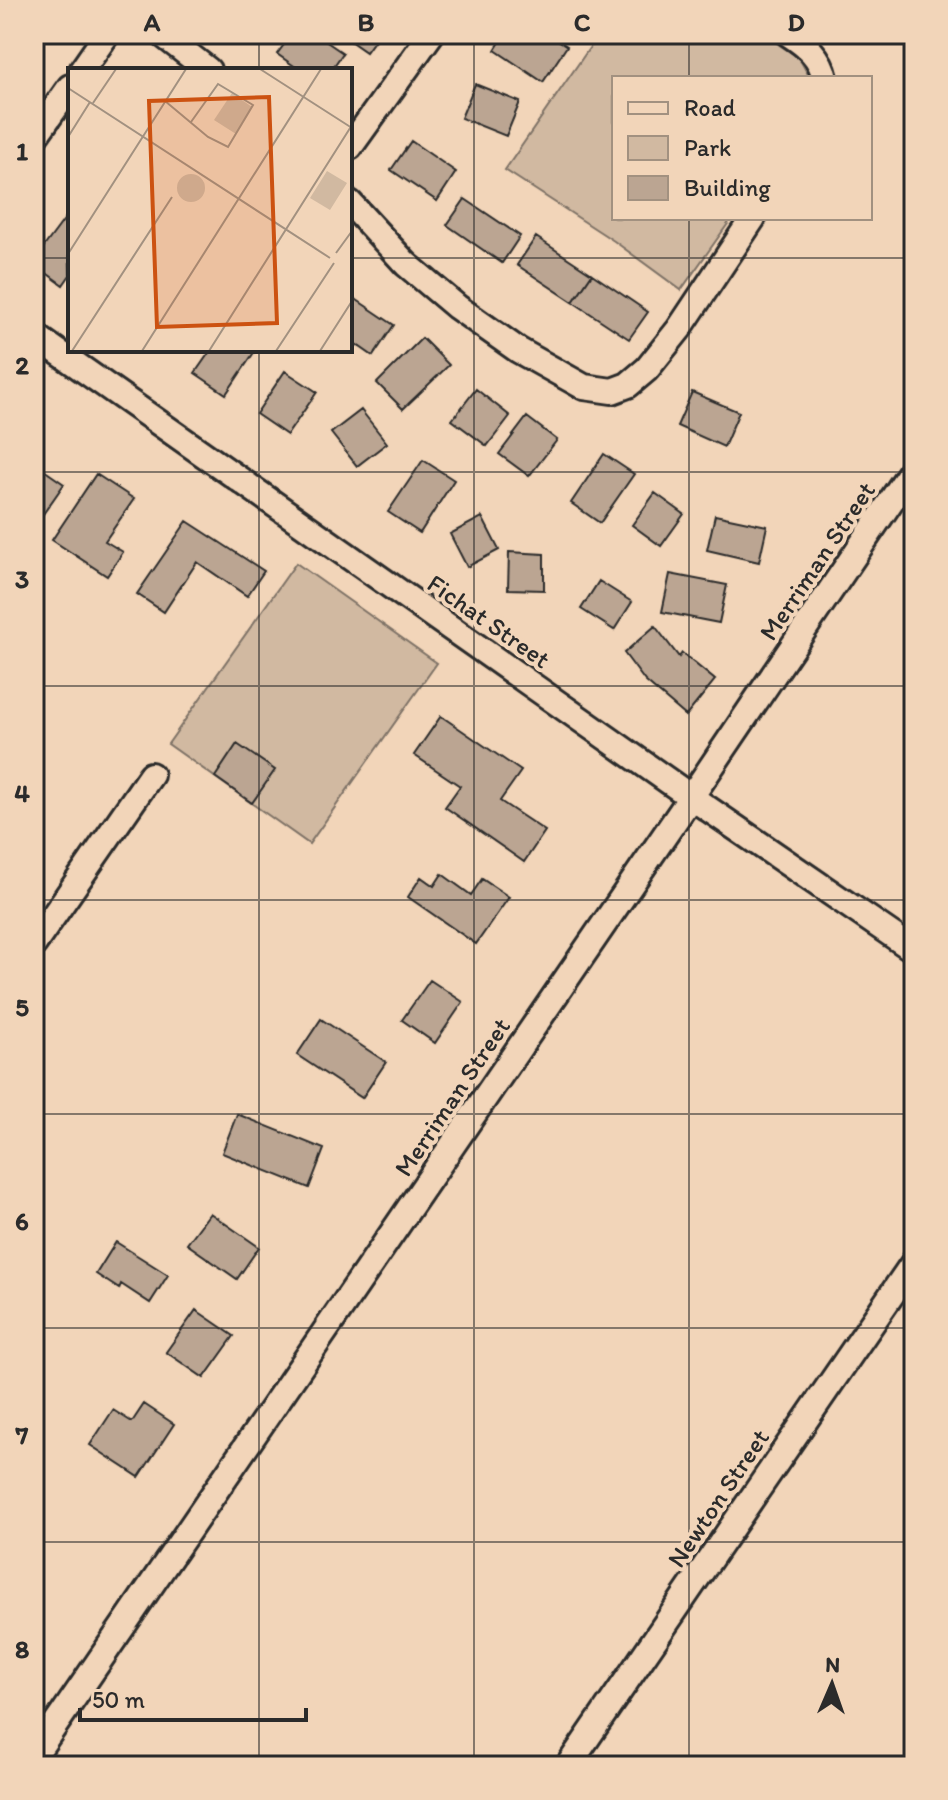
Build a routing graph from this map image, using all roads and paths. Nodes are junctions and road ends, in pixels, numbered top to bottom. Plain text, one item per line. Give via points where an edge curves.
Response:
1 (107, 34) edge
2 (162, 34) edge
3 (431, 34) edge
4 (789, 34) edge
5 (83, 68) edge
6 (205, 68) edge
7 (825, 76) edge
8 (68, 90) edge
9 (34, 138) edge
10 (352, 144) edge
11 (352, 205) edge
12 (752, 220) edge
13 (34, 335) edge
14 (914, 467) edge
15 (151, 775) dead end
16 (691, 797) junction
17 (34, 944) edge
18 (914, 950) edge
19 (914, 1262) edge
20 (34, 1756) edge
21 (568, 1766) edge

1 - 5 street
2 - 6 street
3 - 10 street
4 - 7 street via 810,48
8 - 9 street
11 - 12 street via 406,264 469,316 584,387 612,391 647,369
13 - 16 street, Fichat Street
14 - 16 street, Merriman Street
15 - 17 street
16 - 18 street, Fichat Street
16 - 20 street, Merriman Street
19 - 21 street, Newton Street

